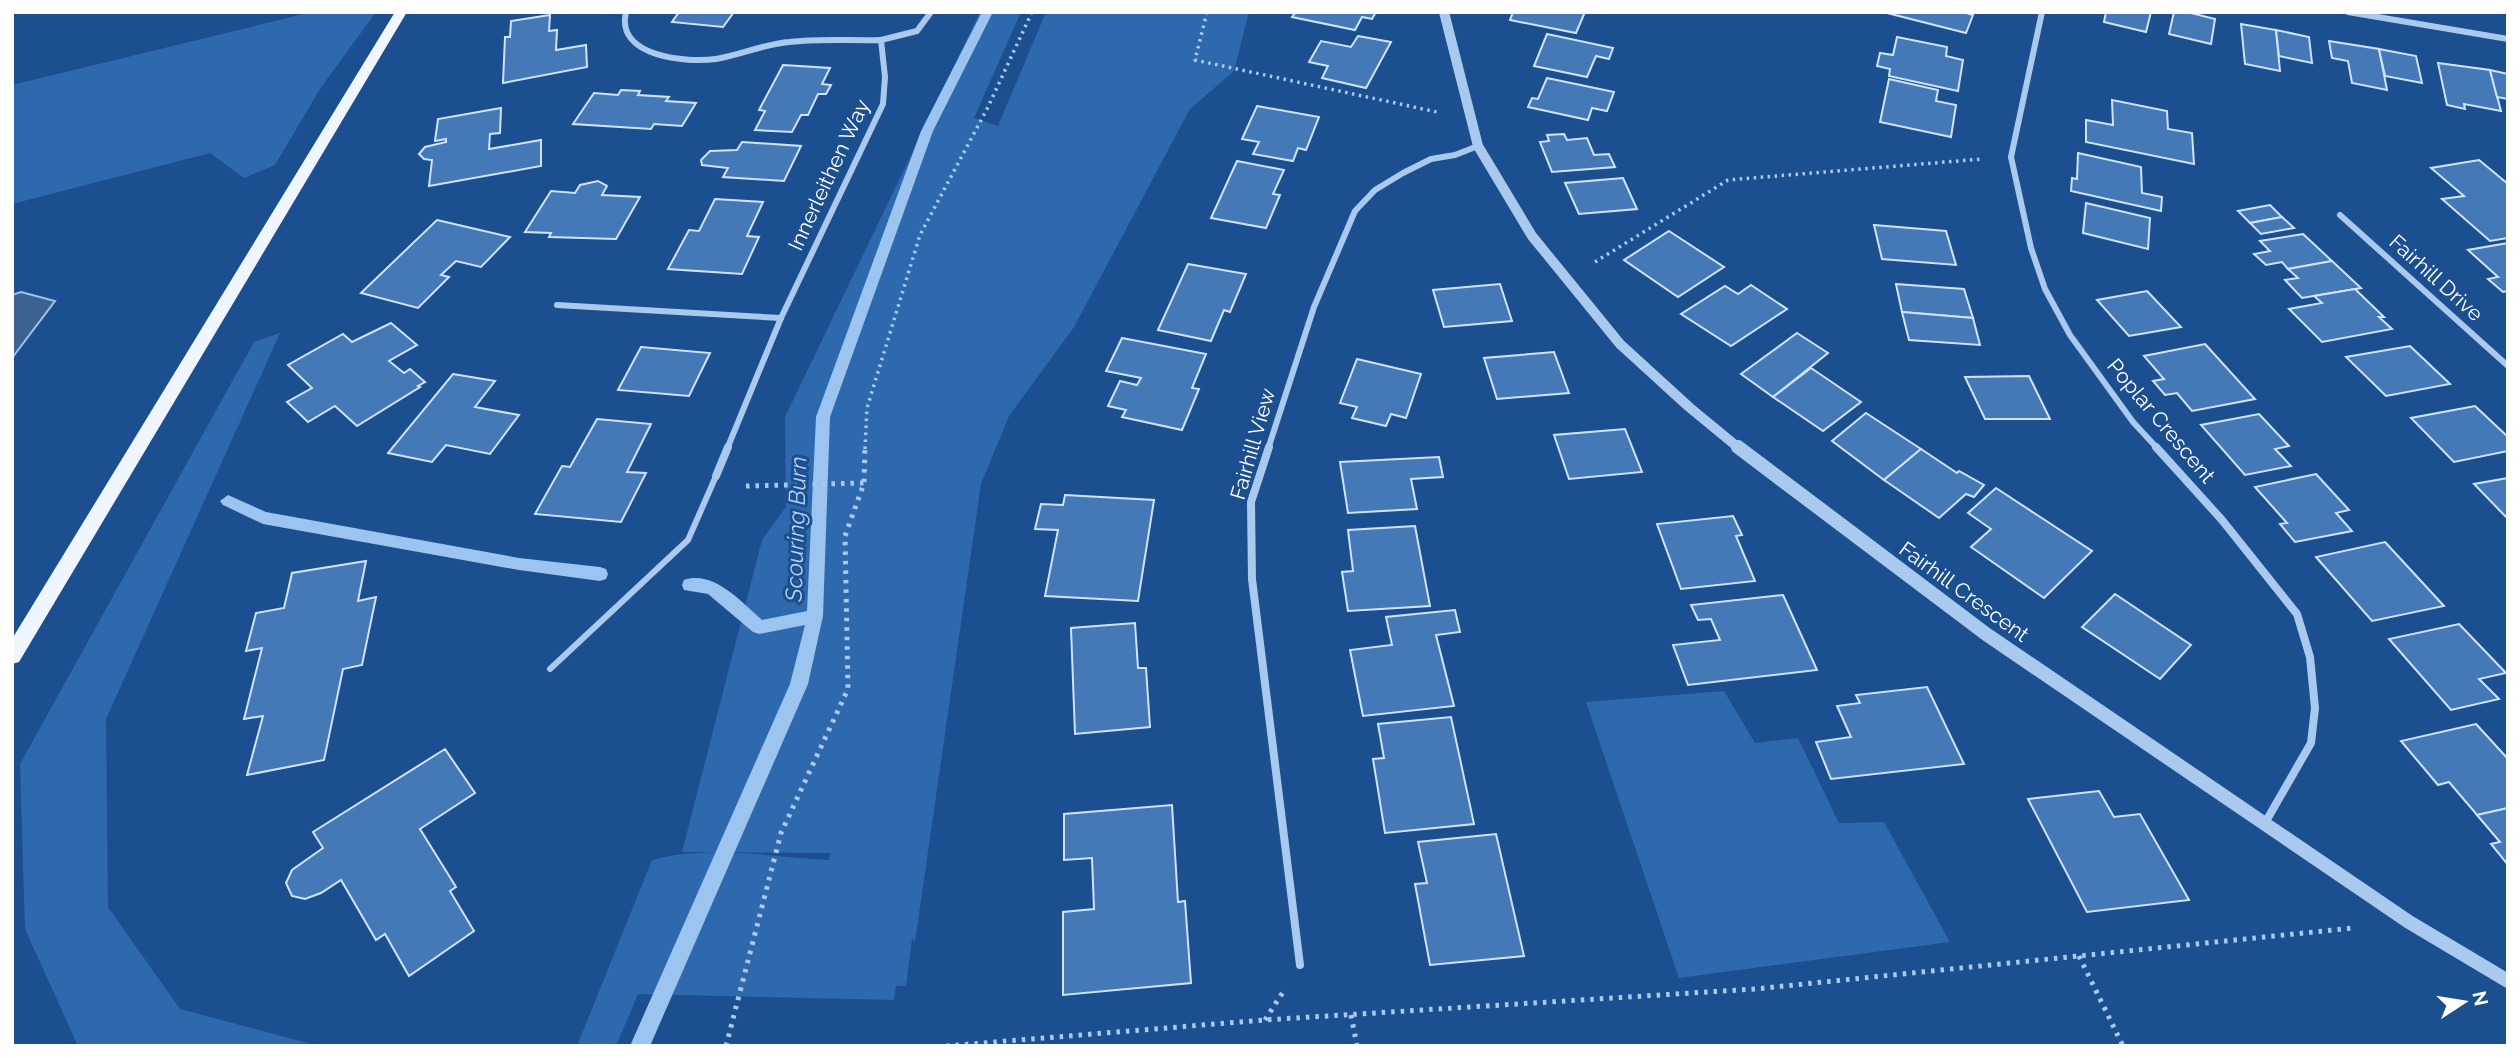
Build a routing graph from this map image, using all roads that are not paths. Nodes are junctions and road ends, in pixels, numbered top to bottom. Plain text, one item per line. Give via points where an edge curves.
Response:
1 (401, 12) edge
2 (626, 12) edge
3 (931, 12) edge
4 (1444, 12) edge
5 (2042, 12) edge
6 (2348, 12) edge
7 (2508, 39) edge
8 (881, 40) junction
9 (1478, 146) junction
10 (2340, 215) dead end
11 (557, 305) dead end
12 (781, 318) junction
13 (2508, 366) edge
14 (716, 477) joint
15 (12, 656) edge
16 (550, 669) dead end
17 (2265, 824) junction
18 (1300, 965) dead end
19 (2508, 981) edge

1 - 15 main road
2 - 8 street via 623,19 628,37 639,47 681,58 714,59 796,41
3 - 8 street via 917,31
4 - 9 street, Fairhill Crescent
5 - 17 street, Poplar Crescent via 2011,157 2045,289 2070,335 2133,422 2222,520 2297,614 2310,657 2315,708 2312,743
6 - 7 street
8 - 12 street, Innerleithen Way via 883,104
9 - 17 street, Fairhill Crescent via 1532,236 1567,280 1620,344 1689,407 1986,634
9 - 18 street, Fairhill View via 1431,159 1403,173 1375,190 1355,211 1314,307 1251,502 1252,579
10 - 13 street, Fairhill Drive
11 - 12 street
12 - 14 street, Innerleithen Way
14 - 16 lane via 688,540
17 - 19 street, Fairhill Crescent via 2409,922

